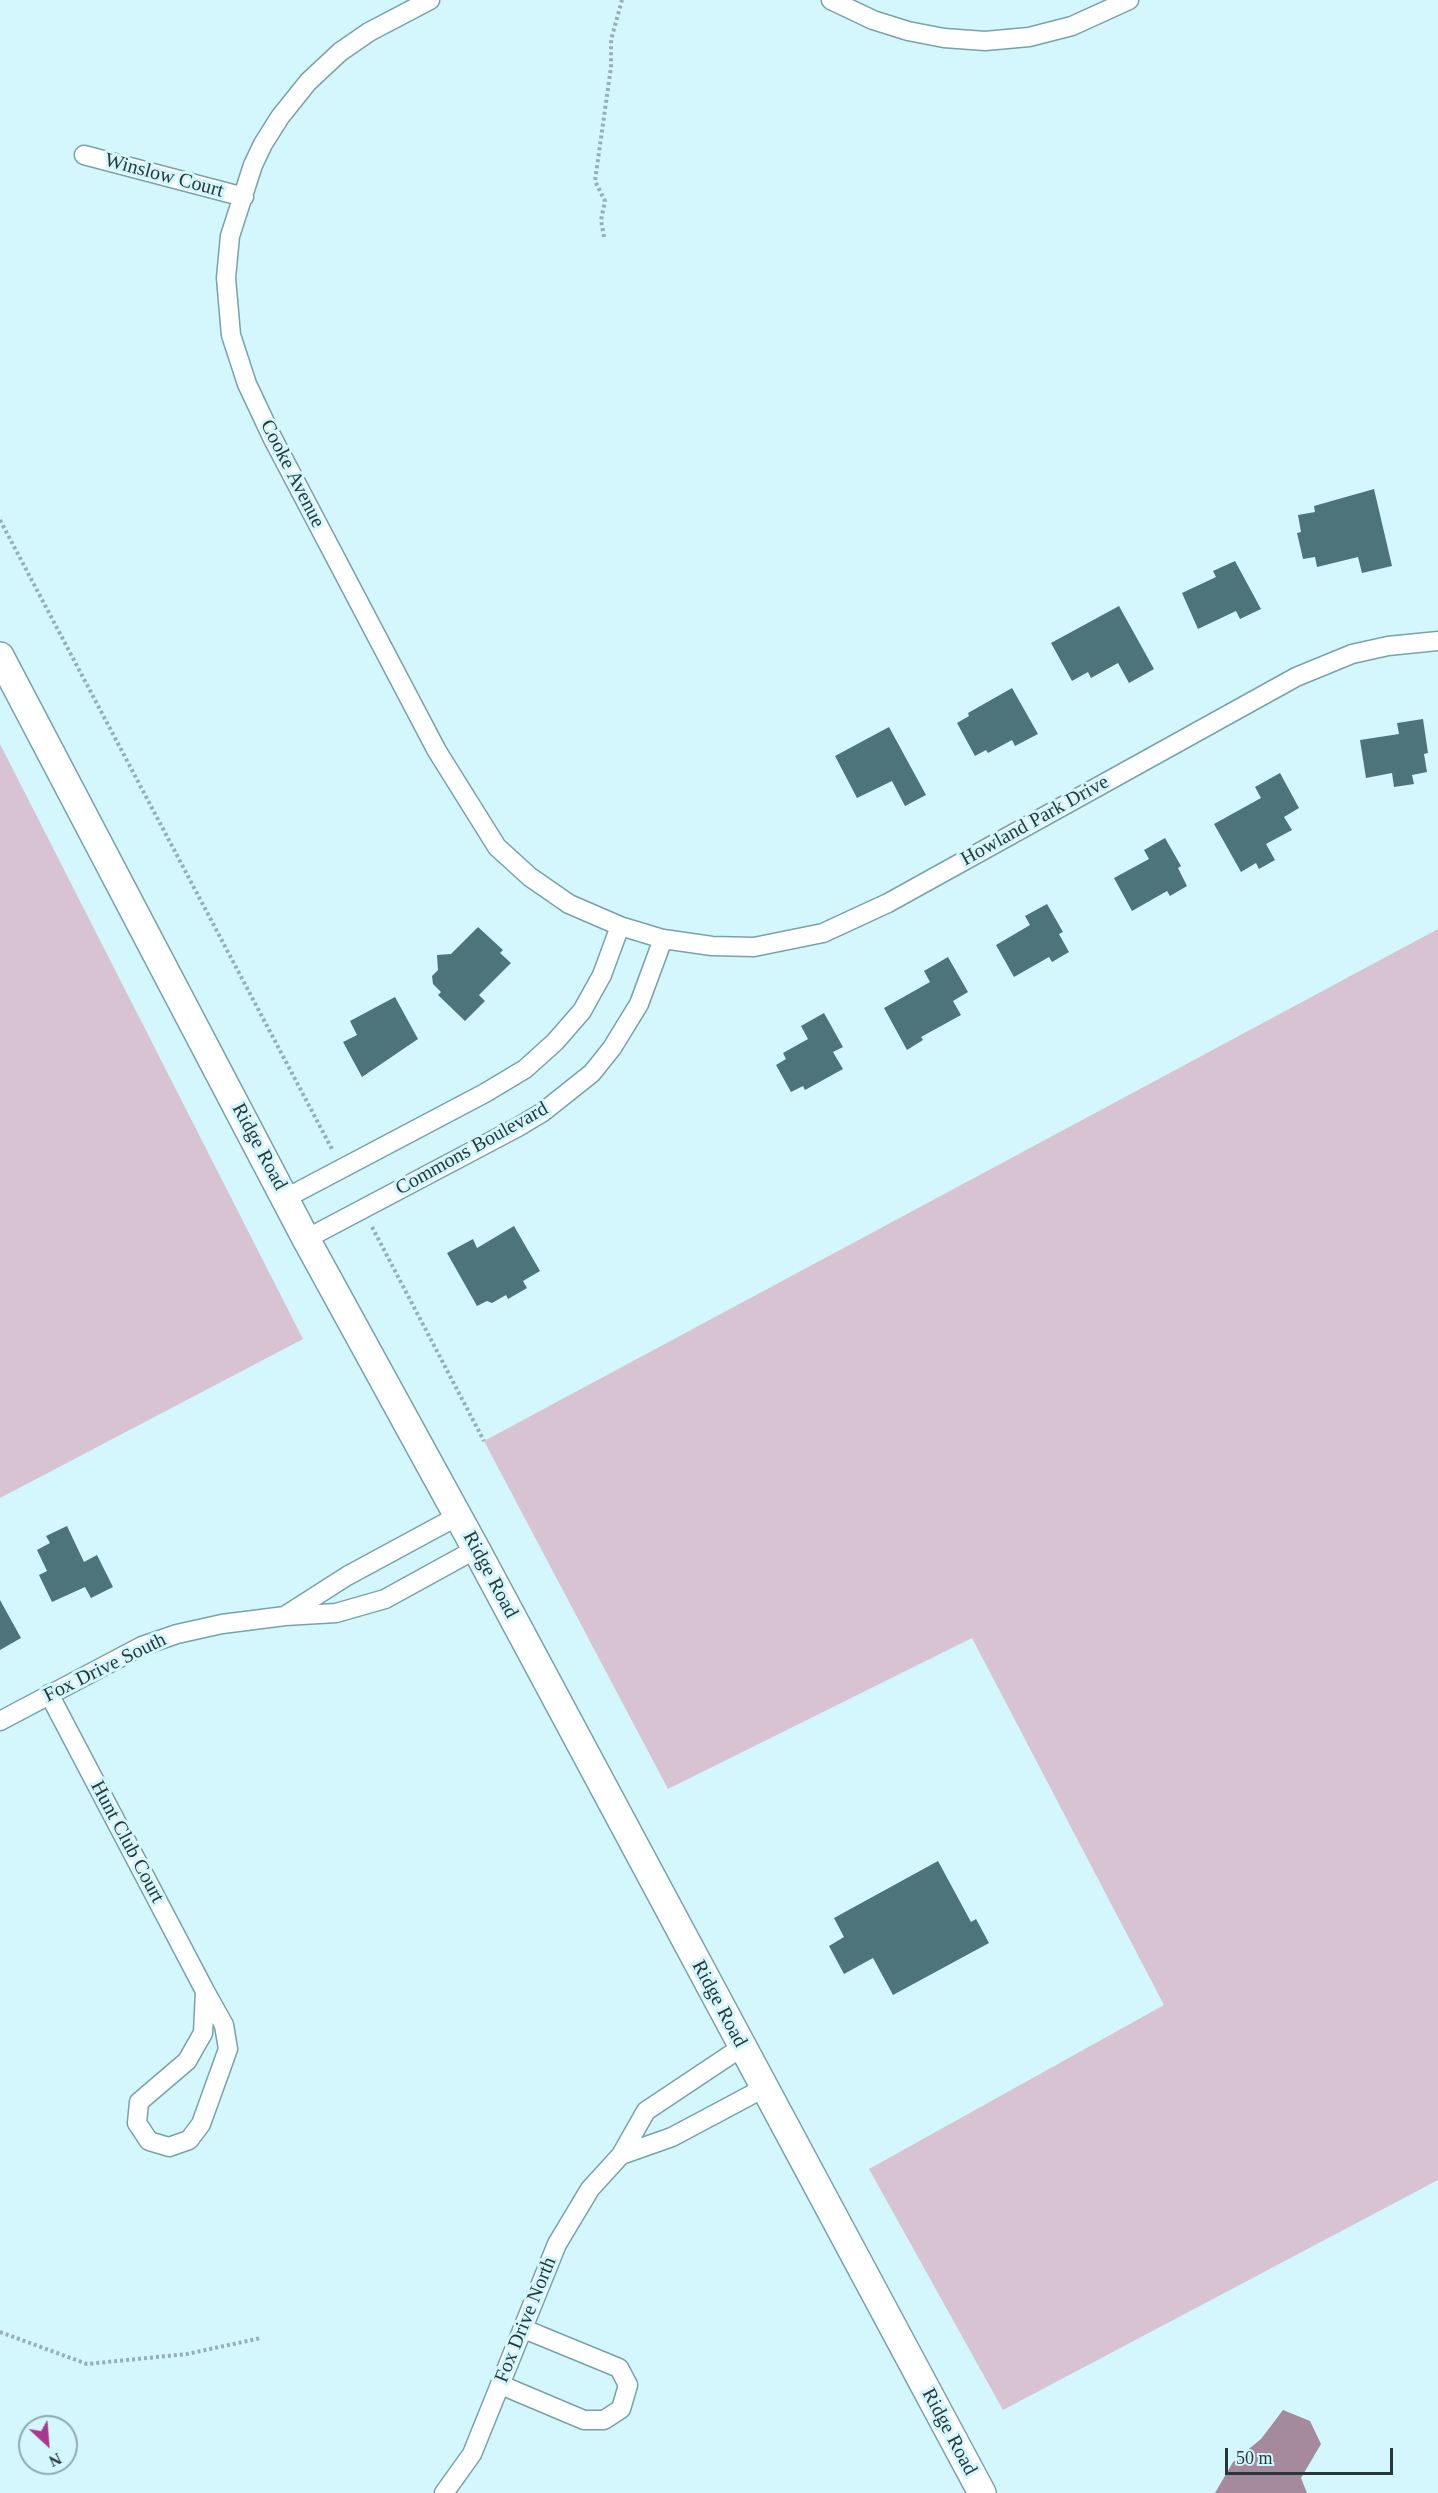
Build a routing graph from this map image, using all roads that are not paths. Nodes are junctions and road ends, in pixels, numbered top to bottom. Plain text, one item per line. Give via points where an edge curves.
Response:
1 (430, 0) edge
2 (831, 0) edge
3 (1129, 0) edge
4 (84, 155) dead end
5 (244, 197) junction
6 (1438, 641) edge
7 (0, 656) edge
8 (620, 926) junction
9 (663, 939) junction
10 (286, 1198) junction
11 (306, 1239) junction
12 (458, 1516) junction
13 (476, 1549) junction
14 (285, 1616) junction
15 (49, 1694) junction
16 (0, 1721) edge
17 (205, 1991) junction
18 (742, 2047) junction
19 (764, 2088) junction
20 (621, 2155) junction
21 (524, 2329) junction
22 (501, 2385) junction
23 (444, 2493) edge
24 (982, 2493) edge

1 - 5 street, Cooke Avenue via 369,32 308,82 263,144
2 - 3 street via 873,20 909,31 985,41 1029,37 1072,26
4 - 5 street, Winslow Court
5 - 8 street, Cooke Avenue via 230,236 226,278 231,335 247,384 277,447 437,751 497,847 530,877 569,903
6 - 9 street, Howland Park Drive via 1352,654 1296,676 888,903 823,933 754,947
7 - 10 street, Ridge Road
8 - 9 street, Howland Park Drive
8 - 10 street via 602,975 582,1011 525,1069
9 - 11 street, Commons Boulevard via 639,1004 592,1073 518,1127
10 - 11 street, Ridge Road
11 - 12 street, Ridge Road
12 - 13 street, Ridge Road
12 - 14 street, Fox Drive South via 347,1576
13 - 14 street, Fox Drive South via 385,1599 336,1613
13 - 18 street, Ridge Road
14 - 15 street, Fox Drive South via 177,1634 142,1646
15 - 16 street, Fox Drive South
15 - 17 street, Hunt Club Court
17 - 17 street, Hunt Club Court via 202,2033 187,2061 139,2102 137,2123 149,2141 169,2147 189,2140 201,2124 228,2049 224,2025
18 - 19 street, Ridge Road
18 - 20 street, Fox Drive North via 646,2111
19 - 20 street, Fox Drive North via 672,2137
19 - 24 street, Ridge Road
20 - 21 street, Fox Drive North via 590,2189 570,2220
21 - 22 street, Fox Drive North
21 - 22 street via 619,2367 628,2385 621,2409 604,2420 584,2420
22 - 23 street, Fox Drive North via 472,2454

